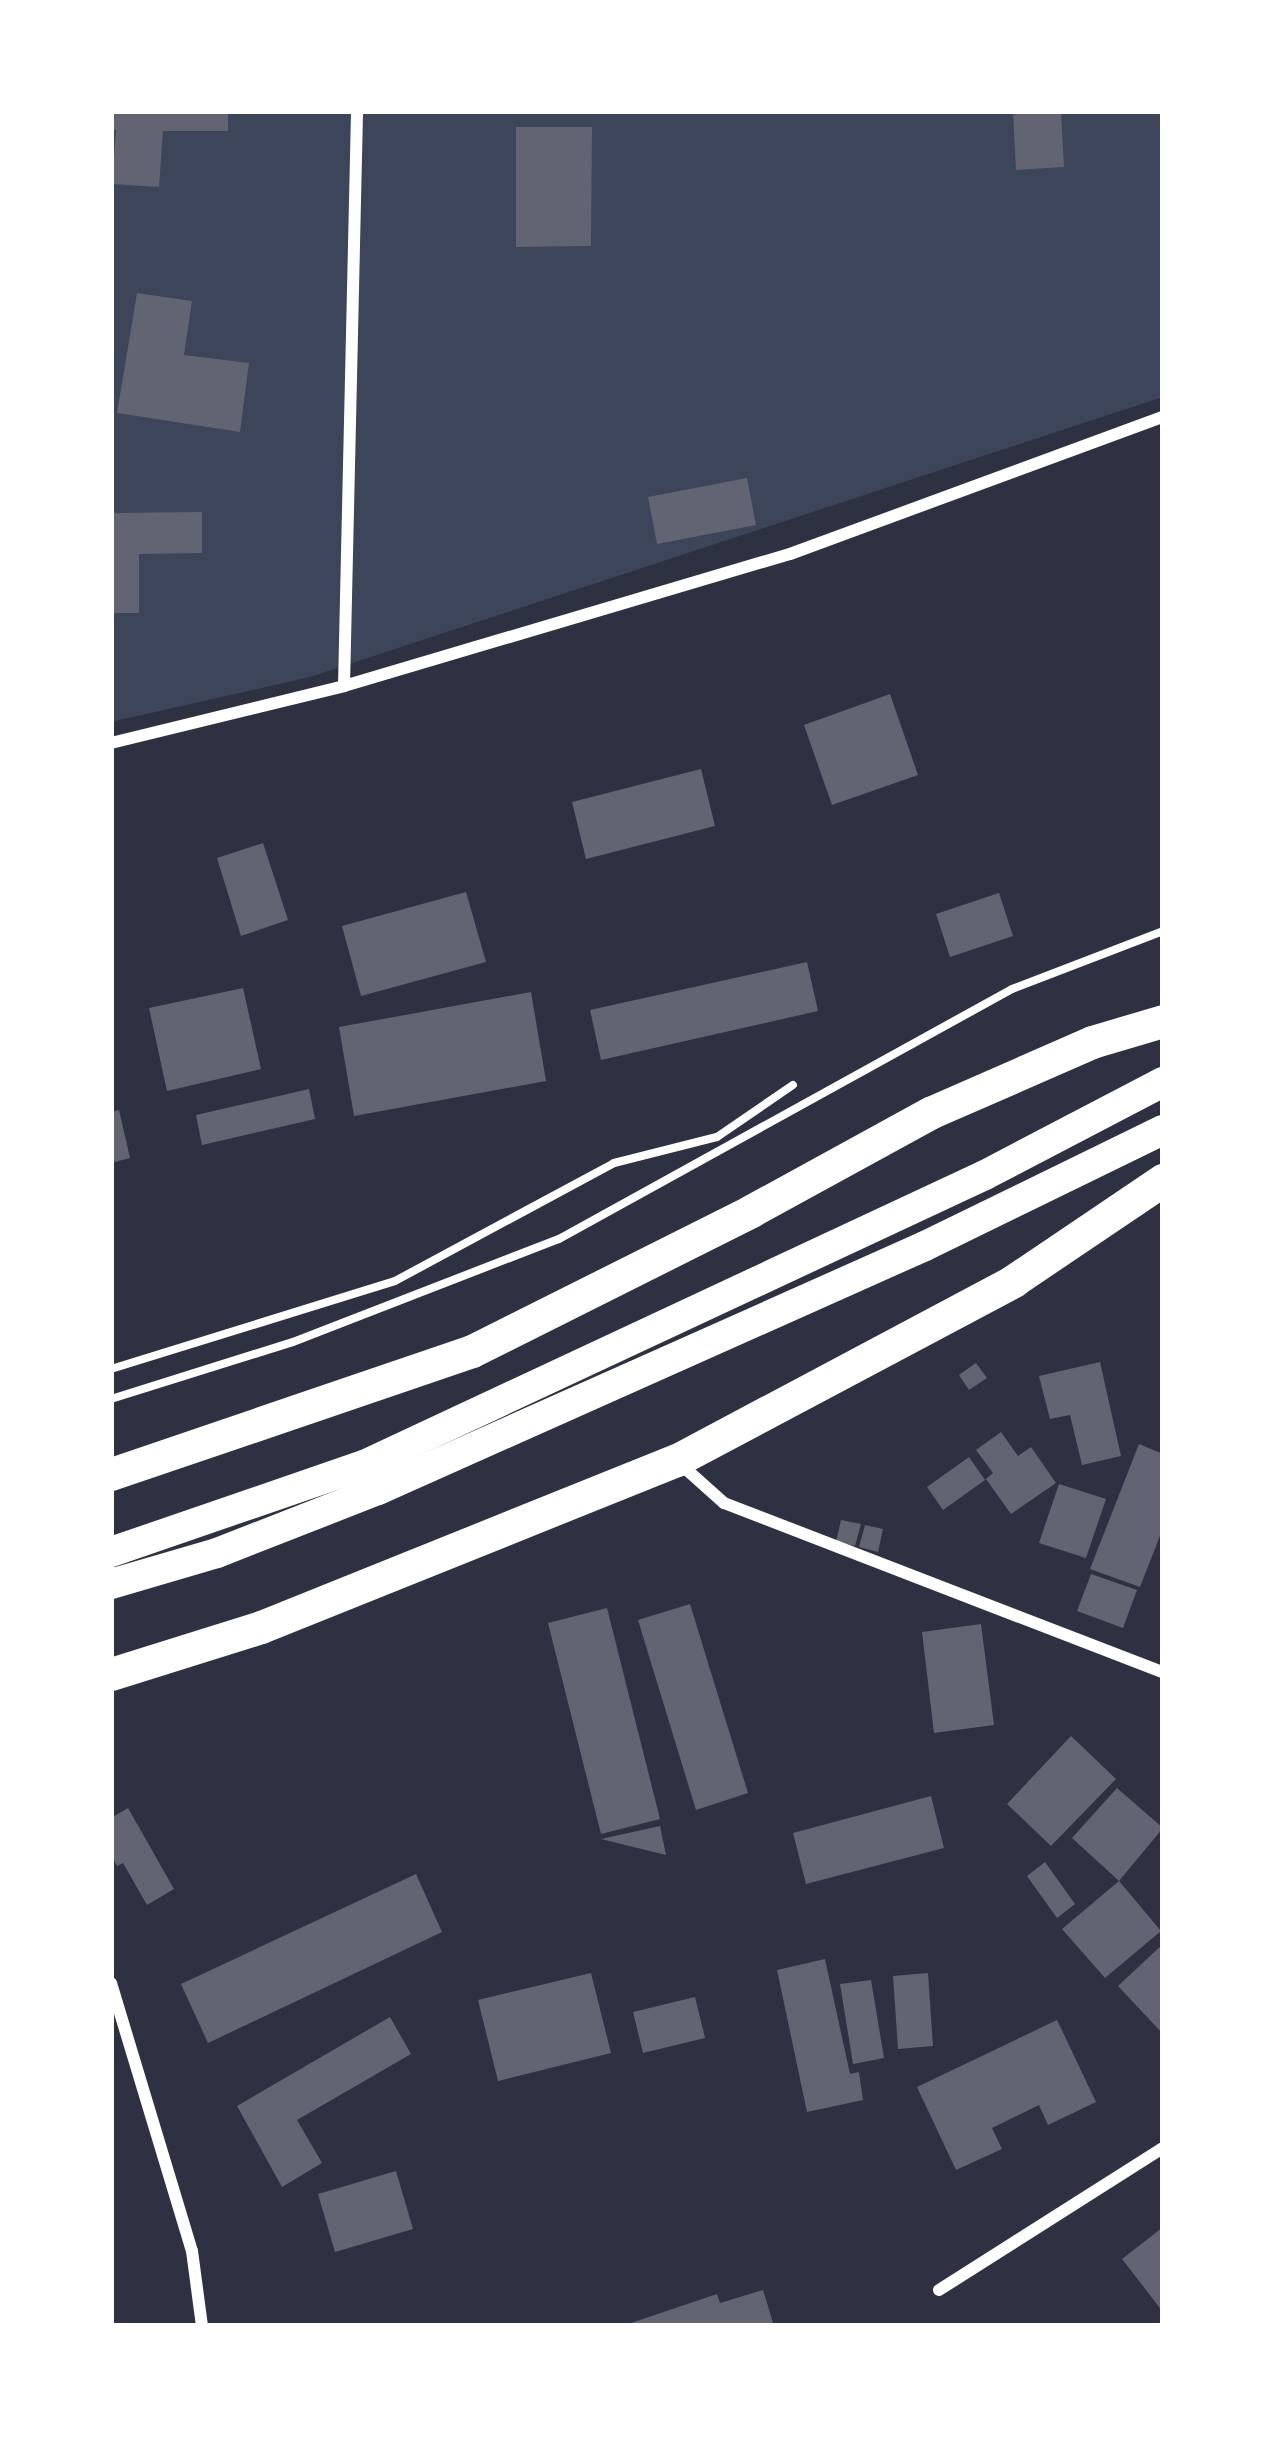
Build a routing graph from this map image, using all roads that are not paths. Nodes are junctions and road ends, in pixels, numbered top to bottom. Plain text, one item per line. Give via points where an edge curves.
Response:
1 (357, 111) edge
2 (1163, 417) edge
3 (344, 686) junction
4 (111, 742) edge
5 (1163, 1021) edge
6 (1163, 1082) edge
7 (1163, 1130) edge
8 (1163, 1180) edge
9 (676, 1460) junction
10 (111, 1474) edge
11 (111, 1552) edge
12 (111, 1584) edge
13 (1163, 1672) edge
14 (111, 1674) edge
15 (111, 1983) edge
16 (1163, 2148) edge
17 (939, 2290) dead end
18 (202, 2326) edge

1 - 3 street
2 - 3 street via 790,554
3 - 4 street
5 - 10 highway via 1092,1042 932,1112 472,1351
6 - 11 main road via 986,1175 364,1465
7 - 12 main road via 925,1246 378,1490
8 - 9 highway via 1013,1281
9 - 13 street via 724,1503
9 - 14 highway via 261,1627
15 - 18 street via 192,2251
16 - 17 street

